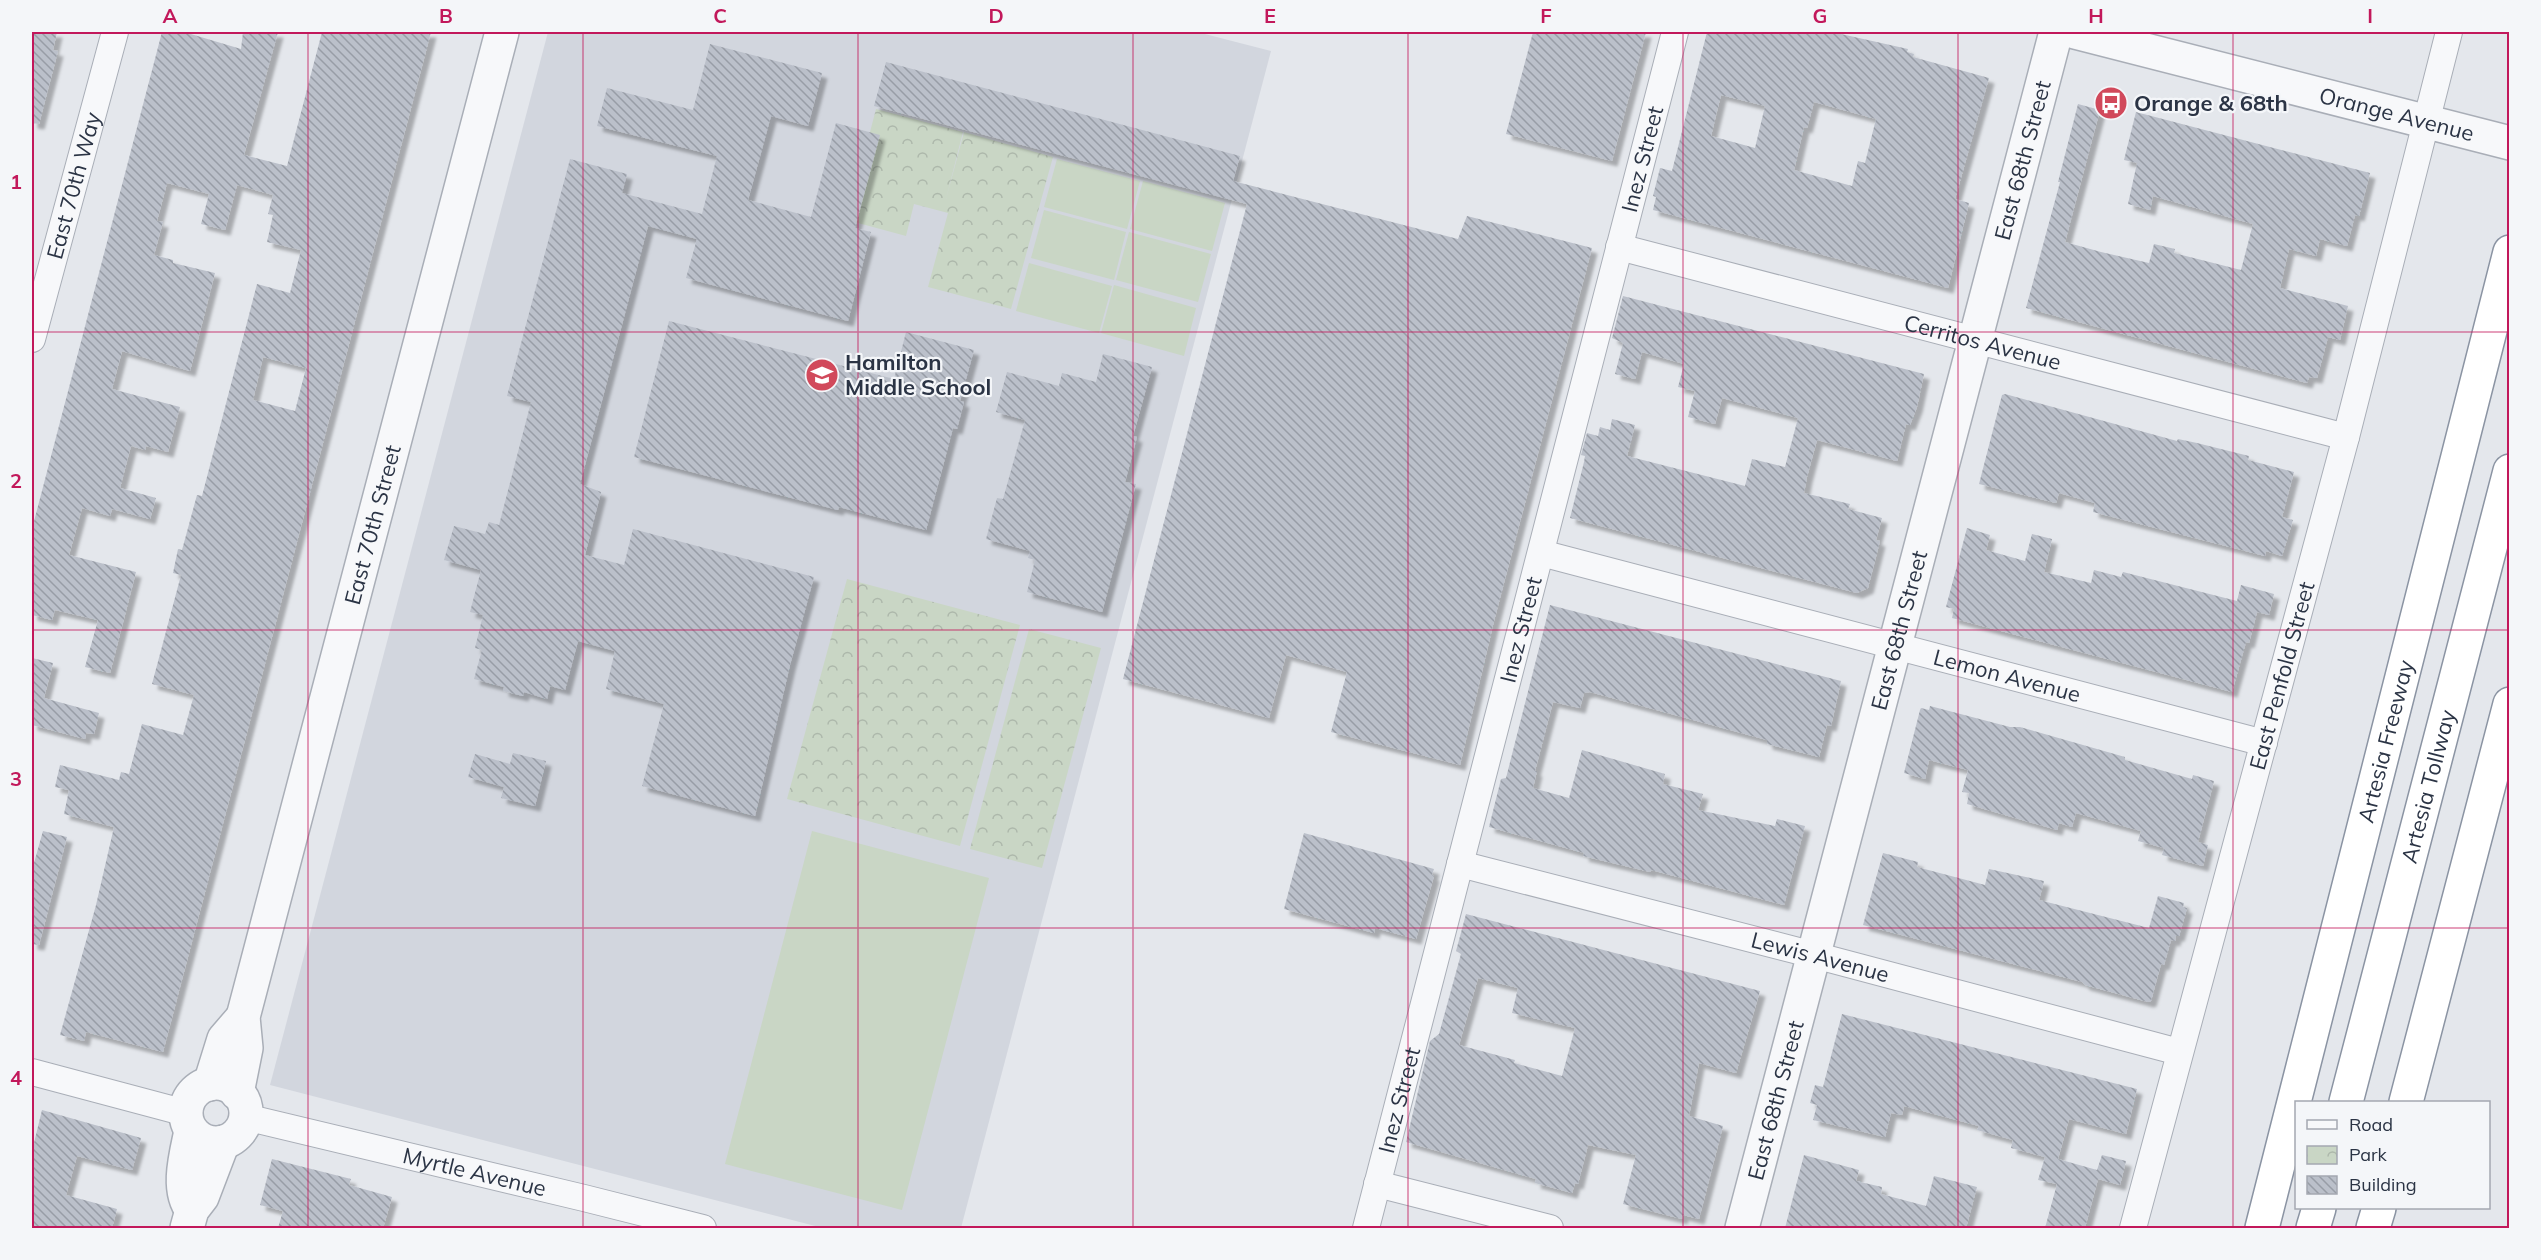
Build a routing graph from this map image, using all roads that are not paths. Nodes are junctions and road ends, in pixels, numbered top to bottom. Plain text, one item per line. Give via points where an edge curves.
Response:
1 (115, 32) edge
2 (502, 32) edge
3 (1675, 32) edge
4 (2056, 32) edge
5 (2075, 32) edge
6 (2449, 32) edge
7 (2425, 122) junction
8 (2510, 143) edge
9 (1619, 247) junction
10 (2510, 252) edge
11 (32, 339) edge
12 (1976, 339) junction
13 (2346, 437) junction
14 (2510, 471) edge
15 (1541, 553) junction
16 (1895, 647) junction
17 (2510, 704) edge
18 (2264, 743) junction
19 (1460, 864) junction
20 (1814, 955) junction
21 (2179, 1052) junction
22 (32, 1072) edge
23 (230, 1098) junction
24 (2346, 1101) edge
25 (2406, 1101) edge
26 (189, 1122) junction
27 (223, 1142) junction
28 (1377, 1184) junction
29 (2319, 1209) edge
30 (2379, 1209) edge
31 (190, 1219) edge
32 (703, 1228) edge
33 (1366, 1228) edge
34 (1550, 1228) edge
35 (1742, 1228) edge
36 (2133, 1228) edge
37 (2262, 1228) edge
38 (2313, 1228) edge
39 (2373, 1228) edge

1 - 11 street, East 70th Way
2 - 23 street, East 70th Street via 243,1017 224,1039
3 - 9 street, Inez Street
4 - 12 street, East 68th Street
5 - 7 street, Orange Avenue
6 - 7 street, East Penfold Street
7 - 8 street, Orange Avenue
7 - 13 street, East Penfold Street
9 - 12 street, Cerritos Avenue
9 - 15 street, Inez Street
10 - 37 highway, Artesia Freeway
12 - 13 street, Cerritos Avenue
12 - 16 street, East 68th Street
13 - 18 street, East Penfold Street
14 - 24 highway, Artesia Tollway
15 - 16 street, Lemon Avenue
15 - 19 street, Inez Street
16 - 18 street, Lemon Avenue
16 - 20 street, East 68th Street
17 - 25 highway
18 - 21 street, East Penfold Street
19 - 20 street, Lewis Avenue
19 - 28 street, Inez Street
20 - 21 street, Lewis Avenue
20 - 35 street, East 68th Street
21 - 36 street, East Penfold Street
22 - 26 street
23 - 26 street via 200,1088 193,1095
23 - 27 street via 240,1130
23 - 32 street, Myrtle Avenue
26 - 27 street via 207,1142
26 - 31 street via 184,1200
27 - 31 street
28 - 33 street, Inez Street
28 - 34 street
29 - 38 highway
30 - 39 highway

